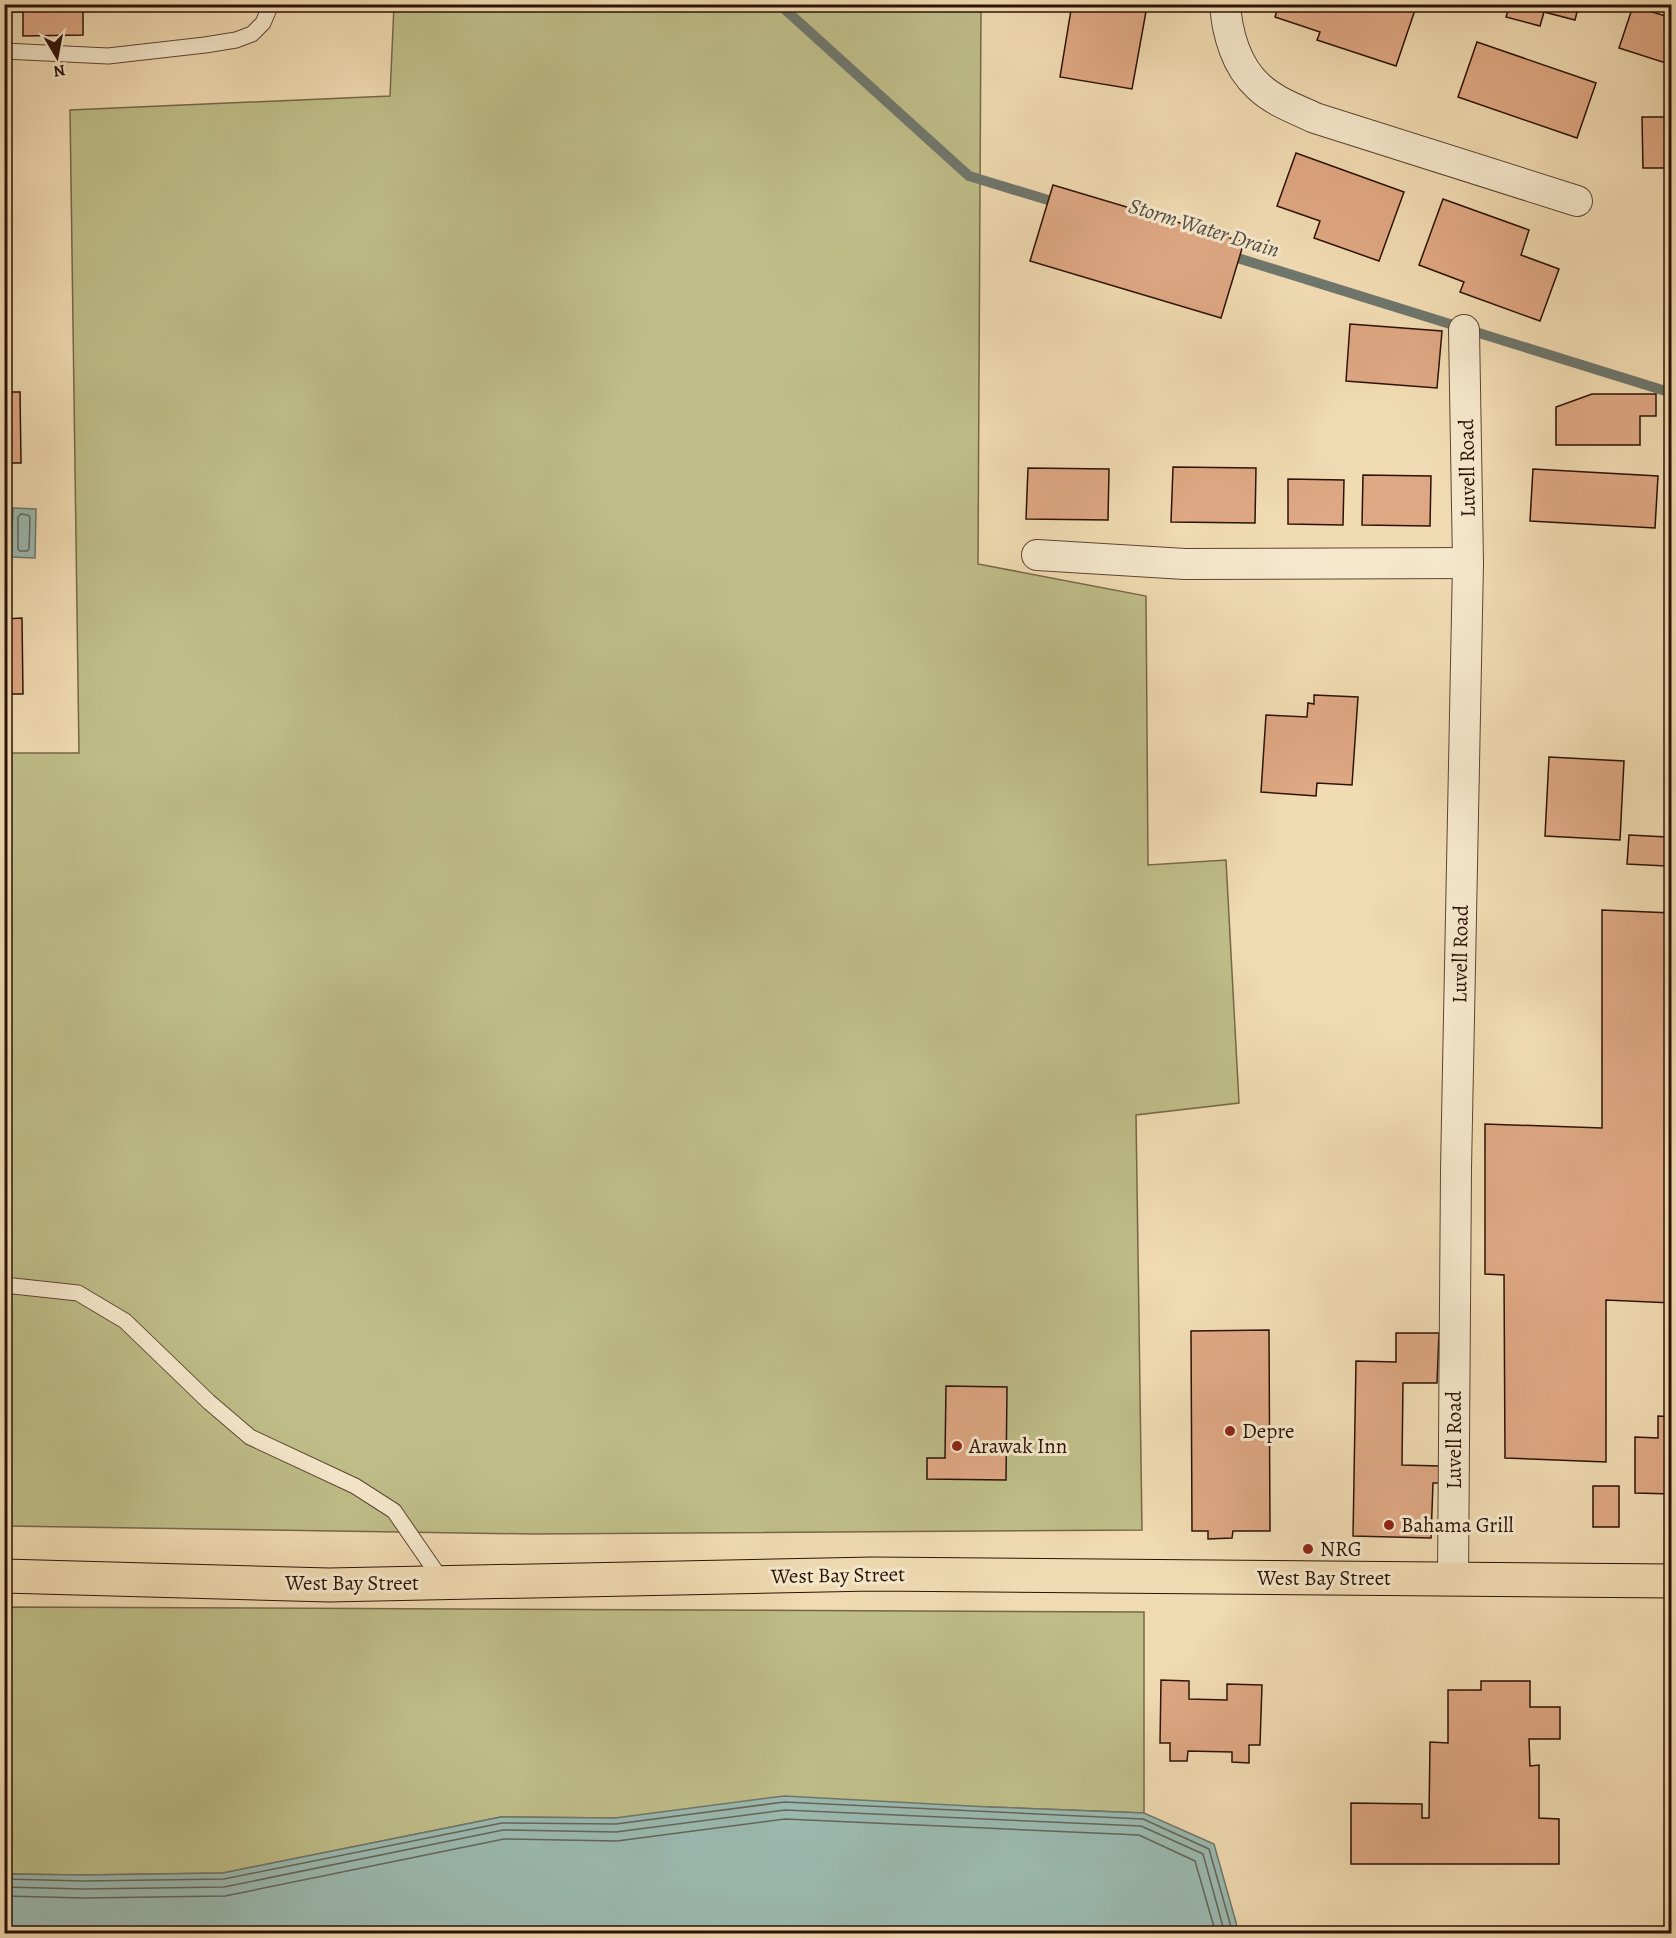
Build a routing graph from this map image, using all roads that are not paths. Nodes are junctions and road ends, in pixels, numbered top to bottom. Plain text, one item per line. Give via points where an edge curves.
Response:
1 (271, 4) edge
2 (1225, 4) edge
3 (4, 51) edge
4 (1577, 201) dead end
5 (1464, 330) dead end
6 (1037, 555) dead end
7 (1468, 563) junction
8 (4, 1285) edge
9 (4, 1576) edge
10 (1453, 1579) junction
11 (1671, 1581) edge
12 (443, 1582) junction

1 - 3 lane via 263,23 252,34 236,40 108,56
2 - 4 street via 1232,44 1241,64 1257,86 1283,103 1315,118
5 - 7 street, Luvell Road
6 - 7 street via 1185,564
7 - 10 street, Luvell Road via 1456,1169
8 - 12 lane via 78,1293 125,1321 250,1437 355,1485 394,1512
9 - 12 highway, West Bay Street via 329,1585
10 - 11 highway, West Bay Street
10 - 12 highway, West Bay Street via 873,1574

